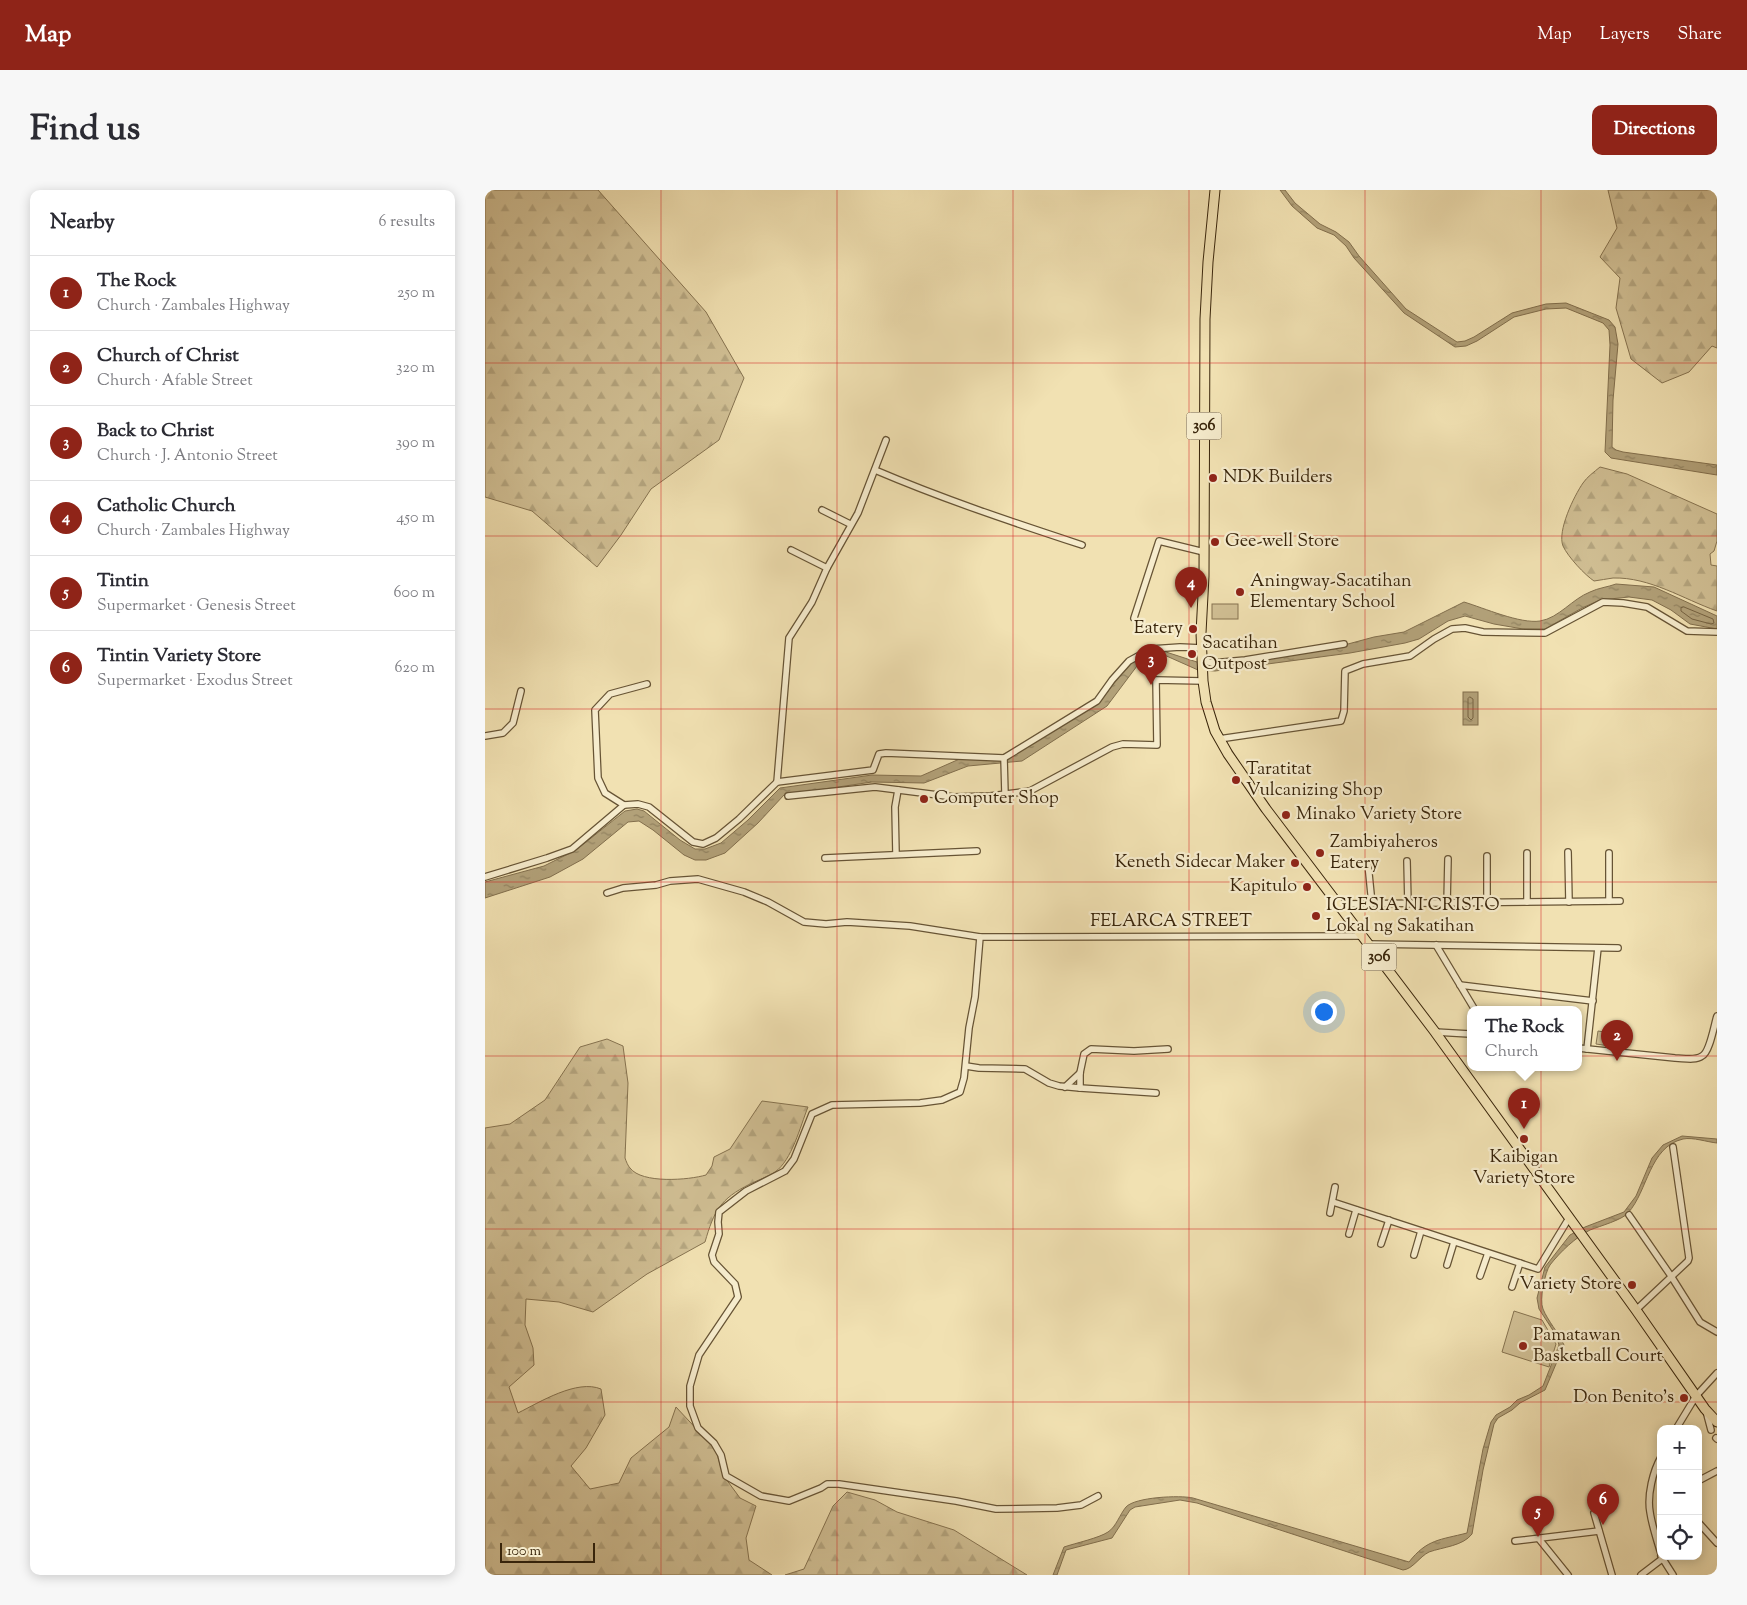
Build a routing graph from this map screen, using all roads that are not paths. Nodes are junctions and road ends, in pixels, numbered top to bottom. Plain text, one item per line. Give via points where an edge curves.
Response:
1 (1215, 190) edge
2 (886, 440) dead end
3 (875, 470) junction
4 (822, 510) dead end
5 (850, 524) junction
6 (1082, 545) dead end
7 (791, 550) dead end
8 (1204, 552) junction
9 (827, 568) junction
10 (1134, 618) dead end
11 (1717, 632) edge
12 (1343, 644) dead end
13 (1201, 648) junction
14 (1202, 661) junction
15 (1202, 678) junction
16 (647, 684) dead end
17 (521, 691) dead end
18 (485, 736) edge
19 (1219, 739) junction
20 (1005, 758) junction
21 (777, 782) junction
22 (898, 790) junction
23 (1005, 794) junction
24 (788, 796) dead end
25 (624, 805) junction
26 (977, 851) dead end
27 (1568, 852) dead end
28 (1527, 853) dead end
29 (1609, 853) dead end
30 (896, 854) junction
31 (1487, 856) dead end
32 (825, 858) dead end
33 (1448, 859) dead end
34 (1407, 861) dead end
35 (1368, 864) dead end
36 (485, 877) edge
37 (607, 893) dead end
38 (1609, 901) junction
39 (1620, 901) dead end
40 (1527, 902) junction
41 (1569, 902) junction
42 (1447, 903) junction
43 (1487, 903) junction
44 (1339, 904) junction
45 (1372, 904) junction
46 (1408, 904) junction
47 (1363, 936) junction
48 (980, 937) junction
49 (1369, 944) junction
50 (1436, 945) junction
51 (1598, 948) junction
52 (1618, 948) dead end
53 (1460, 985) junction
54 (1593, 1001) junction
55 (1473, 1006) edge
56 (1717, 1016) edge
57 (1435, 1032) junction
58 (1467, 1034) edge
59 (1582, 1048) edge
60 (1587, 1049) junction
61 (1168, 1050) dead end
62 (966, 1066) junction
63 (1080, 1073) junction
64 (1065, 1087) junction
65 (1080, 1088) junction
66 (1156, 1093) dead end
67 (1673, 1147) dead end
68 (1335, 1187) dead end
69 (1333, 1202) junction
70 (1356, 1210) junction
71 (1330, 1213) dead end
72 (1629, 1215) dead end
73 (1569, 1218) junction
74 (1389, 1220) junction
75 (1421, 1231) junction
76 (1349, 1234) dead end
77 (1454, 1242) junction
78 (1381, 1244) dead end
79 (1488, 1253) junction
80 (1414, 1255) dead end
81 (1520, 1263) junction
82 (1447, 1265) dead end
83 (1480, 1276) dead end
84 (1671, 1276) junction
85 (1512, 1287) dead end
86 (1636, 1310) junction
87 (1717, 1332) edge
88 (1717, 1373) edge
89 (1696, 1396) junction
90 (1705, 1409) junction
91 (1717, 1422) edge
92 (1678, 1425) edge
93 (1711, 1430) dead end
94 (1657, 1465) edge
95 (1717, 1471) edge
96 (1702, 1479) edge
97 (1098, 1496) dead end
98 (1594, 1513) dead end
99 (1702, 1526) edge
100 (1599, 1531) junction
101 (1539, 1539) junction
102 (1657, 1540) edge
103 (1515, 1541) dead end
104 (1717, 1543) edge
105 (1658, 1560) edge
106 (1663, 1560) edge
107 (1568, 1575) edge
108 (1612, 1575) edge
109 (1641, 1575) edge
110 (1673, 1575) edge

1 - 8 main road, 306 via 1205,319
2 - 3 street
3 - 5 street via 858,513
3 - 6 street via 930,494
4 - 5 street
5 - 9 street
7 - 9 street
8 - 10 street via 1159,541
8 - 13 main road, 306
9 - 21 street via 812,602 789,638
11 - 19 street via 1687,631 1647,607 1616,602 1603,602 1545,633 1452,629 1410,656 1363,664 1345,671 1341,721
12 - 14 street via 1245,660
13 - 14 main road, 306
13 - 20 street via 1151,649 1129,662 1097,700
14 - 15 main road, 306
15 - 19 main road, 306 via 1206,702
15 - 23 street via 1156,680 1157,745 1123,744 1112,747 1030,791
16 - 25 street via 610,694 595,710 598,778 605,792
17 - 18 street via 513,723 503,733
19 - 44 main road, 306 via 1266,809
20 - 21 street via 887,753 879,754 873,770
20 - 23 street
21 - 25 street via 739,819 703,844 681,834 649,808 638,804
22 - 23 street via 954,797
22 - 24 street via 875,787
22 - 30 street
25 - 36 street via 572,848
26 - 30 street
27 - 41 street
28 - 40 street
29 - 38 street
30 - 32 street
31 - 43 street
33 - 42 street
34 - 46 street
35 - 45 street
37 - 48 street, FELARCA STREET via 670,880 698,879 744,892 804,922 910,926
38 - 39 street
38 - 41 street
40 - 41 street
40 - 43 street
42 - 43 street
42 - 46 street
44 - 45 street
44 - 47 main road, 306
45 - 46 street
47 - 48 street, FELARCA STREET
47 - 49 main road, 306
48 - 62 street
49 - 50 street
49 - 57 main road, 306
50 - 51 street
50 - 53 street
51 - 52 street
51 - 54 street
53 - 54 street
53 - 55 street
54 - 60 street
56 - 60 street via 1707,1052 1702,1057 1689,1059
57 - 58 street
57 - 73 main road, 306
59 - 60 street
61 - 63 street via 1091,1049 1083,1054
62 - 64 street via 1025,1069 1049,1083
62 - 97 street via 960,1092 942,1100 920,1104 831,1105 812,1114 794,1159 785,1171 746,1191 719,1212 719,1234 712,1255 714,1262 735,1284 738,1297 699,1355 690,1386 690,1406 698,1428 721,1455 726,1476 761,1496 789,1501 827,1484 839,1484 1018,1510 1081,1505
63 - 64 street
63 - 65 street
64 - 65 street
65 - 66 street
67 - 84 street via 1689,1258
68 - 69 street
69 - 70 street
69 - 71 street
70 - 74 street
70 - 76 street
72 - 84 street
73 - 81 street via 1538,1269
73 - 86 main road, 306
74 - 75 street
74 - 78 street
75 - 77 street
75 - 80 street
77 - 79 street
77 - 82 street
79 - 81 street
79 - 83 street
81 - 85 street
84 - 86 street
84 - 87 street via 1700,1322
86 - 89 main road, 306
88 - 89 street
89 - 90 main road, 306
89 - 92 street
90 - 91 main road, 306
90 - 93 street
94 - 102 street via 1649,1501
95 - 96 street
98 - 100 street
99 - 104 street
100 - 101 street
100 - 108 street
101 - 103 street
101 - 107 street
105 - 109 street
106 - 110 street

